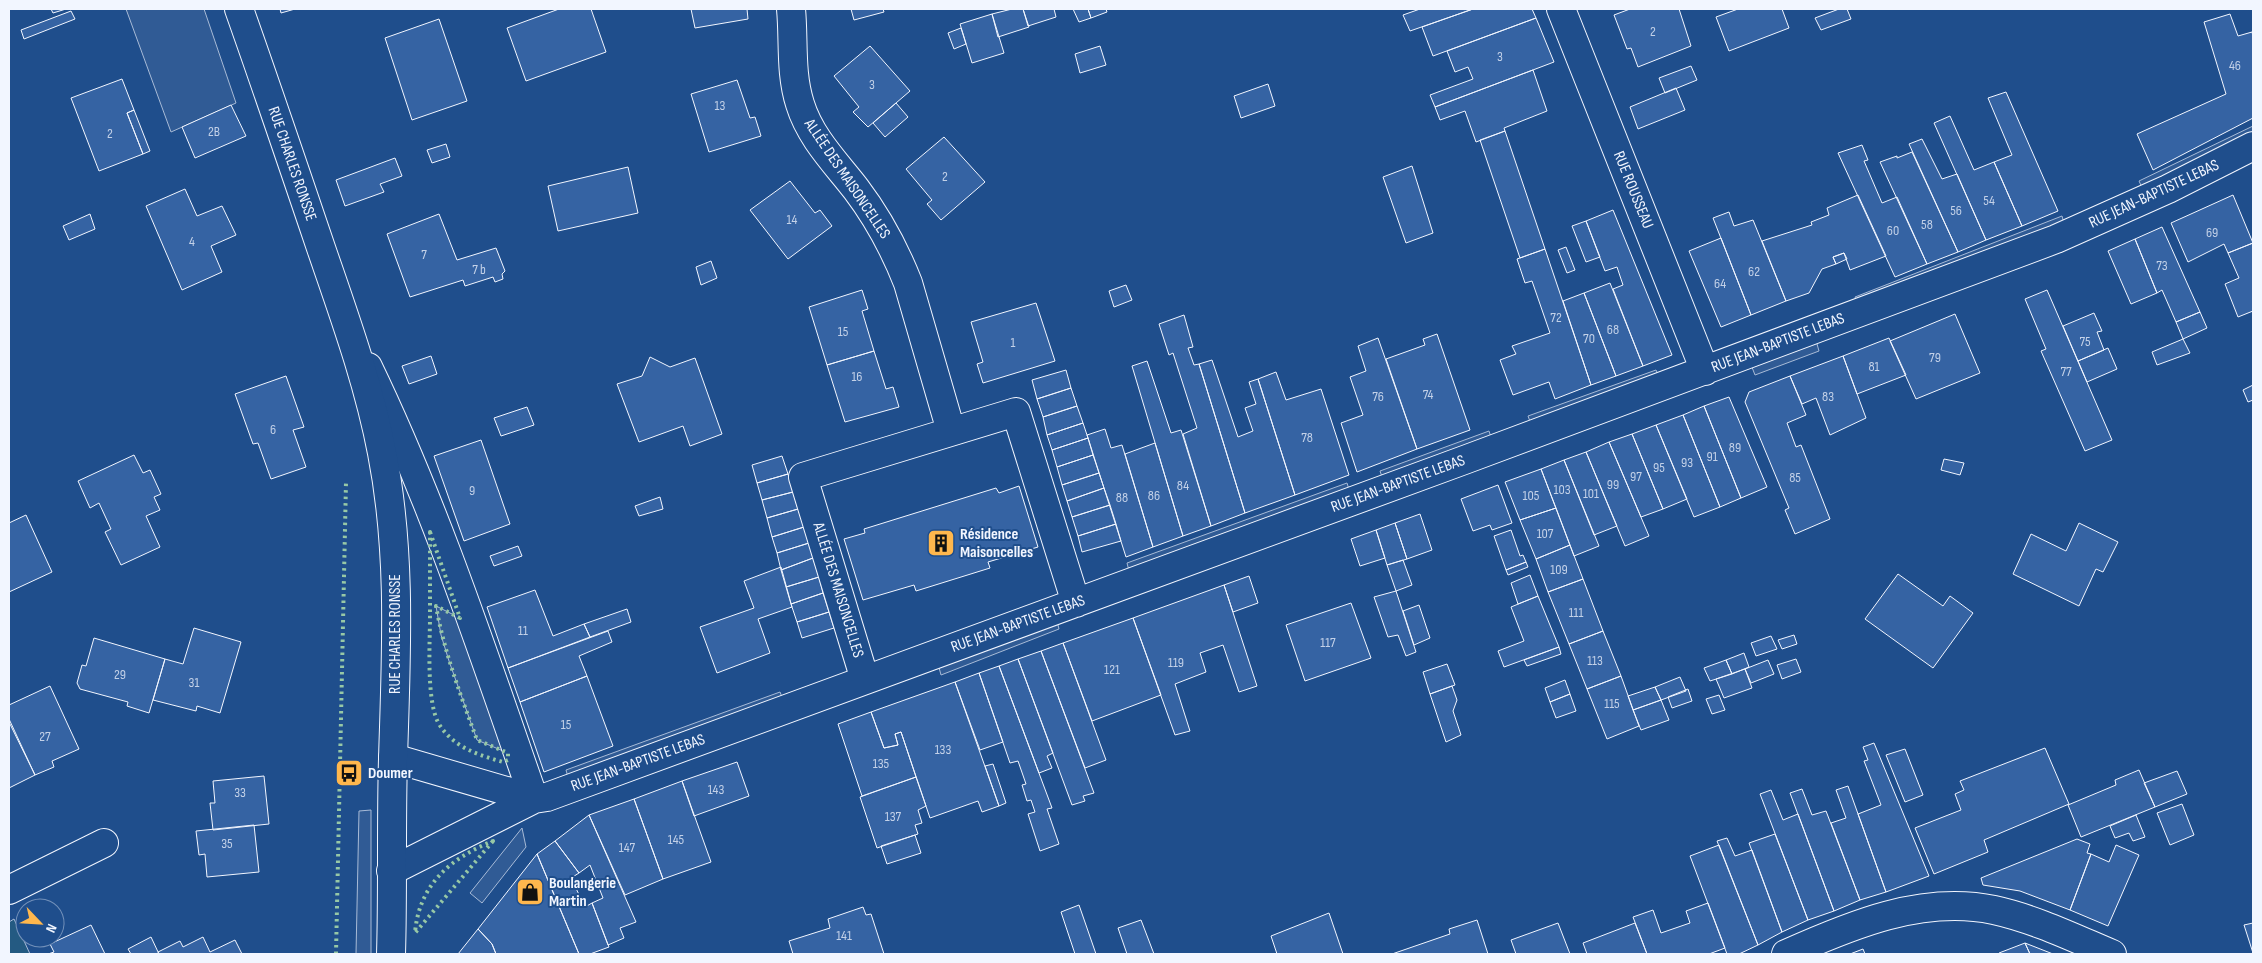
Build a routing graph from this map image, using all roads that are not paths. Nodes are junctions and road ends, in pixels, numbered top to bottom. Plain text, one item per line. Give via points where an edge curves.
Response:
1 (239, 9) edge
2 (791, 9) edge
3 (1561, 9) edge
4 (2253, 146) edge
5 (346, 319) junction
6 (1705, 371) junction
7 (951, 431) junction
8 (1076, 603) junction
9 (865, 680) junction
10 (393, 758) junction
11 (534, 799) junction
12 (104, 843) dead end
13 (391, 871) junction
14 (9, 890) edge
15 (391, 954) edge
16 (1786, 954) edge
17 (2112, 954) edge

1 - 5 street, RUE CHARLES RONSSE
2 - 7 street, ALLÉE DES MAISONCELLES via 792,59 800,104 819,142 875,216 899,260
3 - 6 street, RUE ROUSSEAU
4 - 6 street, RUE JEAN-BAPTISTE LEBAS via 2056,239
5 - 10 street, RUE CHARLES RONSSE via 374,415 389,494 397,635
5 - 11 street, RUE CHARLES RONSSE via 387,407 449,556
6 - 8 street, RUE JEAN-BAPTISTE LEBAS
7 - 8 street, ALLÉE DES MAISONCELLES via 1016,412
7 - 9 street, ALLÉE DES MAISONCELLES via 803,477
8 - 9 street, RUE JEAN-BAPTISTE LEBAS
9 - 11 street, RUE JEAN-BAPTISTE LEBAS via 547,797
10 - 11 street
10 - 13 street, RUE CHARLES RONSSE
11 - 13 street, RUE JEAN-BAPTISTE LEBAS
12 - 14 street
13 - 15 street, RUE CHARLES RONSSE
16 - 17 street via 1863,922 1943,905 1995,910

